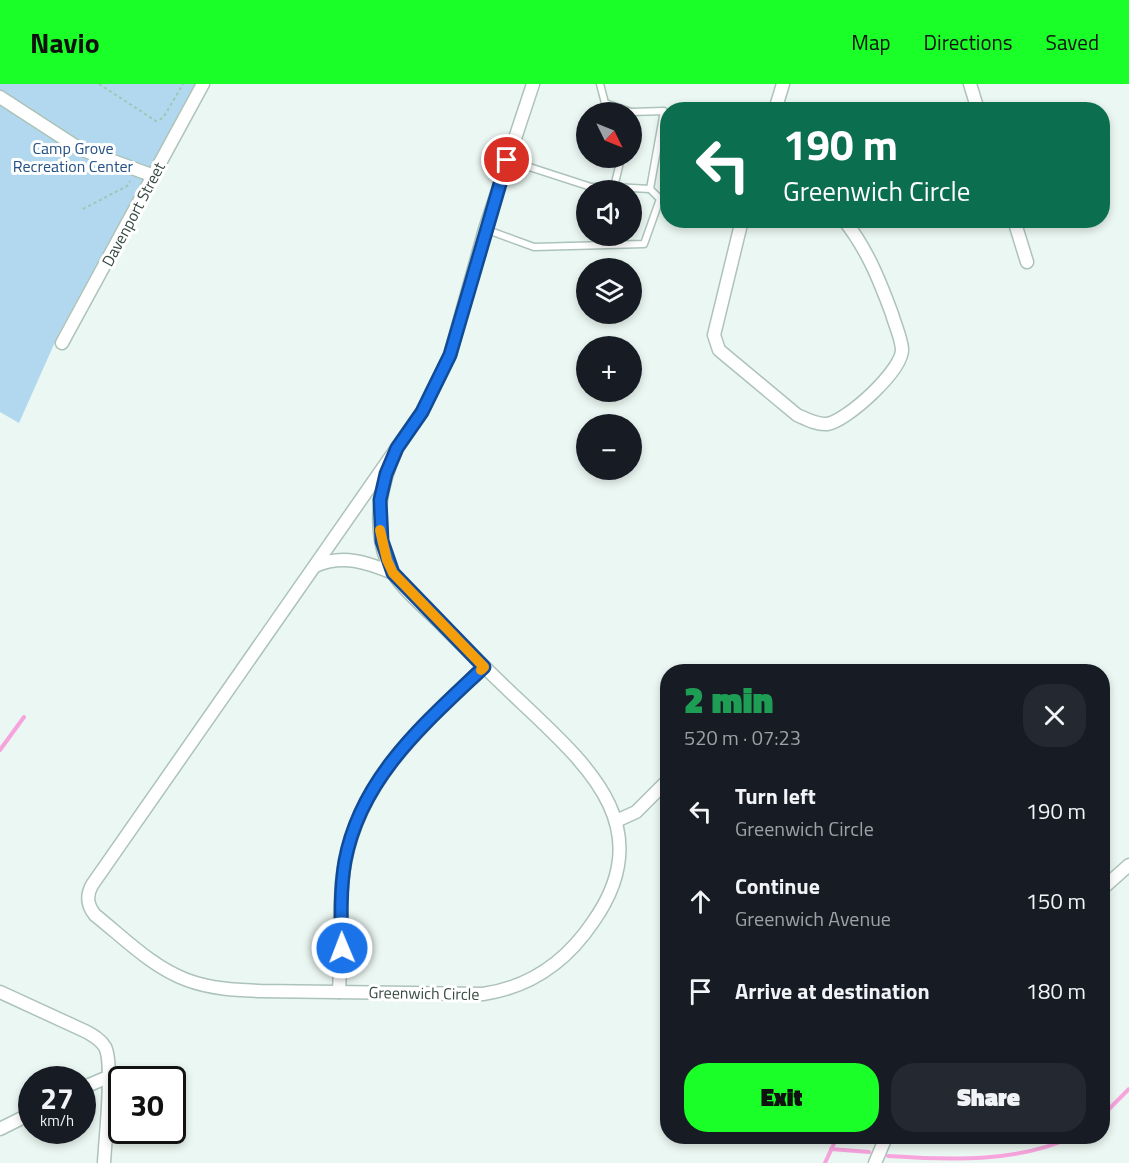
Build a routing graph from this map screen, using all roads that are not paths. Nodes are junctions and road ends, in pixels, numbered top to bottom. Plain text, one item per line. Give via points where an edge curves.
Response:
1 (203, 84) edge
2 (533, 84) edge
3 (600, 84) edge
4 (783, 84) edge
5 (970, 84) edge
6 (0, 97) edge
7 (605, 102) edge
8 (778, 102) edge
9 (976, 102) edge
10 (660, 111) edge
11 (642, 112) edge
12 (660, 133) edge
13 (507, 160) junction
14 (154, 176) junction
15 (576, 182) edge
16 (642, 189) edge
17 (650, 189) junction
18 (740, 228) edge
19 (850, 228) edge
20 (1016, 228) edge
21 (485, 229) junction
22 (1027, 262) dead end
23 (62, 343) dead end
24 (397, 448) junction
25 (315, 566) junction
26 (393, 573) junction
27 (484, 667) junction
28 (660, 788) edge
29 (616, 822) junction
30 (1129, 865) edge
31 (1110, 882) edge
32 (0, 992) edge
33 (339, 992) junction
34 (108, 1077) junction
35 (96, 1082) edge
36 (18, 1120) edge
37 (0, 1129) edge
38 (883, 1144) edge
39 (104, 1163) edge
40 (875, 1163) edge

1 - 14 street, Davenport Street
2 - 13 street
3 - 7 lane
4 - 8 street
5 - 9 street
6 - 14 street via 80,149
10 - 11 lane
12 - 17 lane
13 - 15 lane
13 - 21 street
14 - 23 street, Davenport Street
16 - 17 lane
17 - 21 lane via 660,199 644,244 534,247
18 - 19 street via 714,335 716,343 719,350 787,407 820,424 836,421 873,391 901,359 902,347 876,270
20 - 22 street
21 - 24 street via 450,355 422,412
24 - 25 street
24 - 26 street, Greenwich Circle via 380,500 382,541
25 - 26 street, Greenwich Circle via 333,560 353,560
25 - 33 street, Greenwich Circle via 87,896 95,915 152,960 187,980 225,989
26 - 27 street, Greenwich Circle
27 - 29 street, Greenwich Circle via 584,763 602,788
27 - 33 street via 395,756 357,817 342,883
28 - 29 street via 636,812
29 - 33 street, Greenwich Circle via 618,860 608,896 596,919 565,956 529,981 483,994
30 - 31 street
32 - 34 street via 99,1039 105,1047
34 - 35 street
34 - 39 street
36 - 37 street
38 - 40 street

